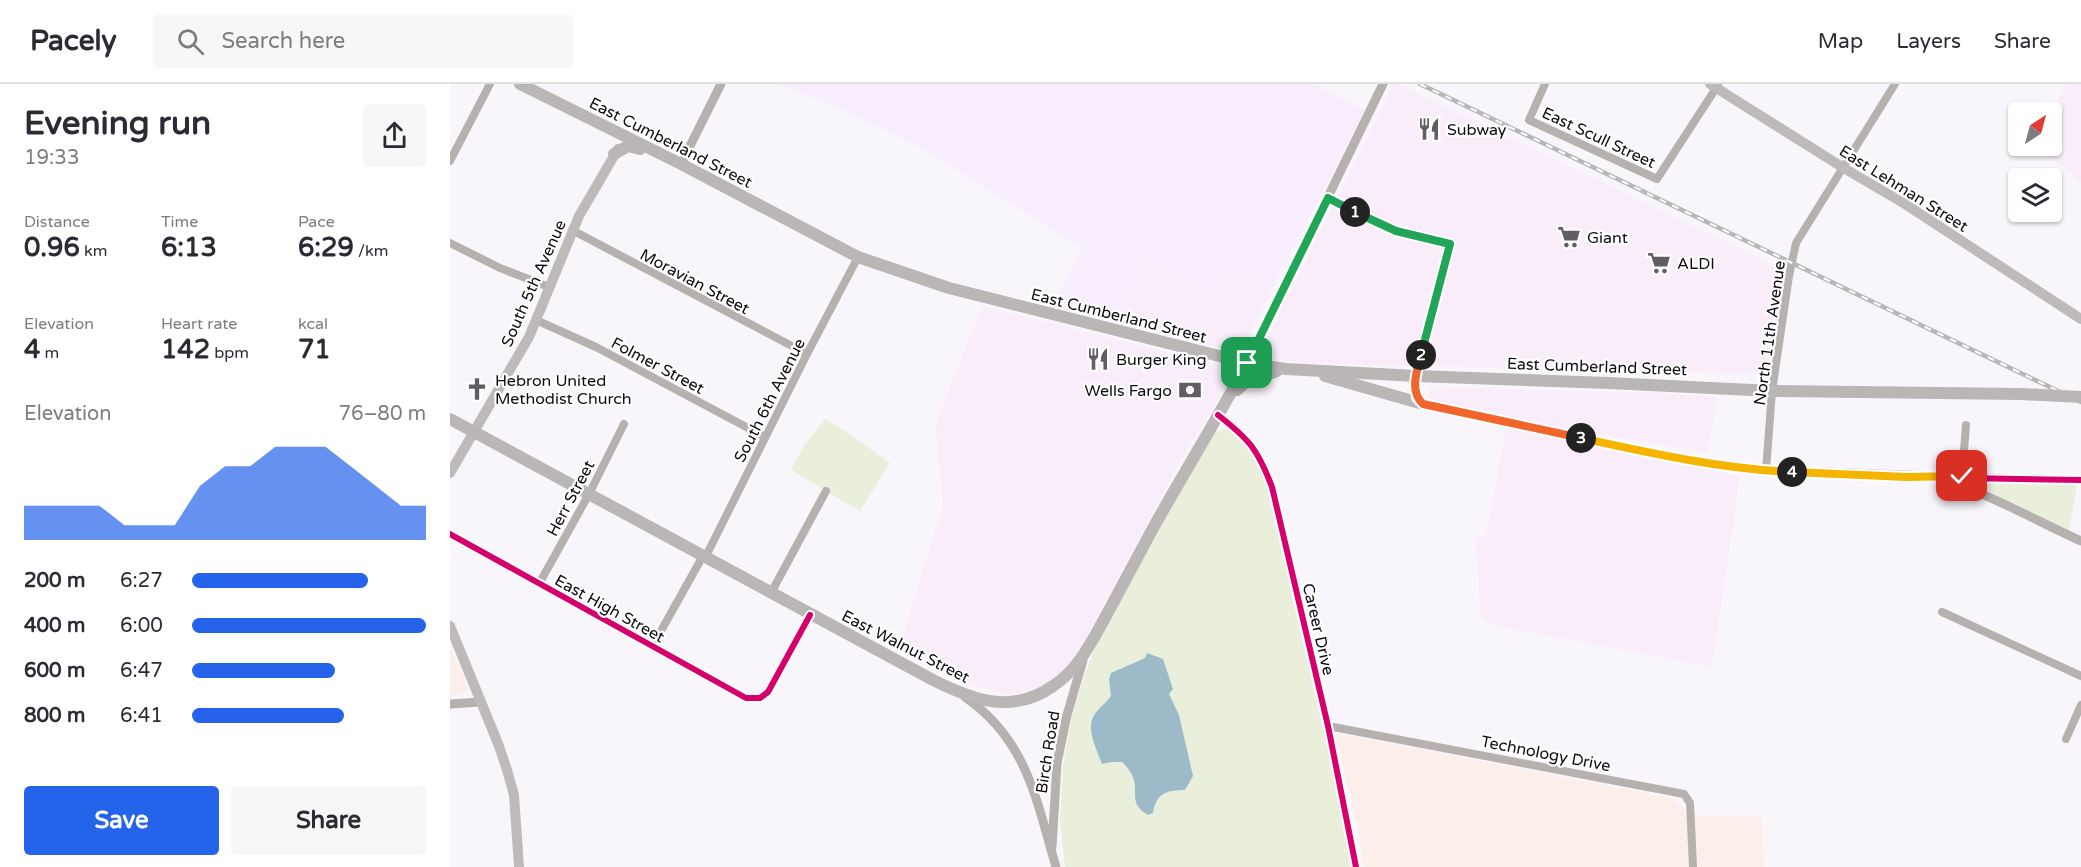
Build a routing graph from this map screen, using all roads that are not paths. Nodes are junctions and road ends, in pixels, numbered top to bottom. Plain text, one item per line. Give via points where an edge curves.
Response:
1 (490, 84) edge
2 (520, 84) edge
3 (721, 84) edge
4 (1383, 84) edge
5 (1545, 84) edge
6 (1895, 84) edge
7 (1715, 85) edge
8 (625, 137) junction
9 (614, 154) junction
10 (450, 161) edge
11 (681, 164) junction
12 (1842, 167) junction
13 (1328, 198) junction
14 (572, 230) junction
15 (450, 243) edge
16 (858, 257) junction
17 (549, 287) junction
18 (2081, 319) edge
19 (536, 320) junction
20 (807, 354) junction
21 (1247, 363) junction
22 (1286, 369) junction
23 (1303, 370) junction
24 (1416, 376) junction
25 (1772, 391) junction
26 (2081, 397) edge
27 (1228, 400) junction
28 (1423, 404) junction
29 (1218, 415) junction
30 (450, 419) edge
31 (624, 424) dead end
32 (1966, 425) dead end
33 (474, 431) junction
34 (765, 437) junction
35 (1766, 471) junction
36 (450, 473) edge
37 (1962, 476) junction
38 (1930, 477) junction
39 (2081, 480) edge
40 (826, 491) dead end
41 (589, 494) junction
42 (450, 534) edge
43 (2081, 541) edge
44 (705, 555) junction
45 (539, 584) junction
46 (771, 593) junction
47 (1942, 612) dead end
48 (810, 615) junction
49 (450, 626) edge
50 (652, 647) junction
51 (1084, 656) junction
52 (2081, 676) edge
53 (960, 694) junction
54 (480, 702) junction
55 (450, 704) edge
56 (2081, 705) edge
57 (1328, 726) junction
58 (2066, 739) dead end
59 (1052, 855) junction
60 (519, 867) edge
61 (1056, 867) edge
62 (1356, 867) edge
63 (1693, 867) edge

1 - 10 street
2 - 8 highway, East Cumberland Street
3 - 11 street
4 - 13 street
5 - 7 street, East Scull Street via 1529,120 1658,179
6 - 12 street, North 11th Avenue
7 - 12 main road, East Lehman Street
8 - 9 main road, South 5th Avenue
8 - 11 highway, East Cumberland Street
9 - 11 highway via 634,146 672,165
9 - 14 main road, South 5th Avenue
11 - 16 highway, East Cumberland Street
12 - 18 main road, East Lehman Street
12 - 25 street, North 11th Avenue via 1796,243
13 - 21 street
13 - 24 street via 1390,229 1450,244
14 - 17 main road, South 5th Avenue
14 - 20 street, Moravian Street
15 - 17 street
16 - 20 street, South 6th Avenue
16 - 21 highway, East Cumberland Street via 949,288
17 - 19 main road, South 5th Avenue
19 - 33 main road, South 5th Avenue
19 - 34 street, Folmer Street via 596,347
20 - 34 street, South 6th Avenue
21 - 22 highway, East Cumberland Street
21 - 27 highway, East Walnut Street
22 - 23 highway, East Cumberland Street
22 - 27 highway via 1247,381
23 - 24 highway, East Cumberland Street
23 - 28 highway
24 - 25 highway, East Cumberland Street
24 - 28 street via 1416,398
25 - 26 highway, East Cumberland Street, bridge
25 - 35 street, North 11th Avenue
27 - 29 highway, East Walnut Street
28 - 35 street via 1652,453
29 - 51 highway, East Walnut Street
29 - 57 street, Career Drive via 1253,446 1263,462
30 - 33 highway, East Walnut Street
31 - 41 street, Herr Street
32 - 37 street
33 - 36 main road, South 5th Avenue
33 - 41 highway, East Walnut Street
34 - 44 street, South 6th Avenue
35 - 38 street
37 - 38 street
37 - 39 street
38 - 43 street via 1985,495
40 - 46 street
41 - 44 highway, East Walnut Street
41 - 45 street, Herr Street
42 - 45 street, East High Street
44 - 46 highway, East Walnut Street
44 - 50 street, South 6th Avenue
45 - 50 street, East High Street
46 - 48 highway, East Walnut Street
47 - 52 street
48 - 50 street, East High Street via 768,692 760,698 746,698
48 - 53 highway, East Walnut Street
49 - 54 main road
51 - 53 highway, East Walnut Street via 1052,687 1028,697 995,702
51 - 59 street, Birch Road via 1057,763
53 - 59 street, Birch Road via 982,708 1020,756
54 - 55 street
54 - 60 main road via 514,795
56 - 58 street
57 - 62 street, Career Drive
57 - 63 street, Technology Drive via 1684,794 1690,803
59 - 61 street, Birch Road

